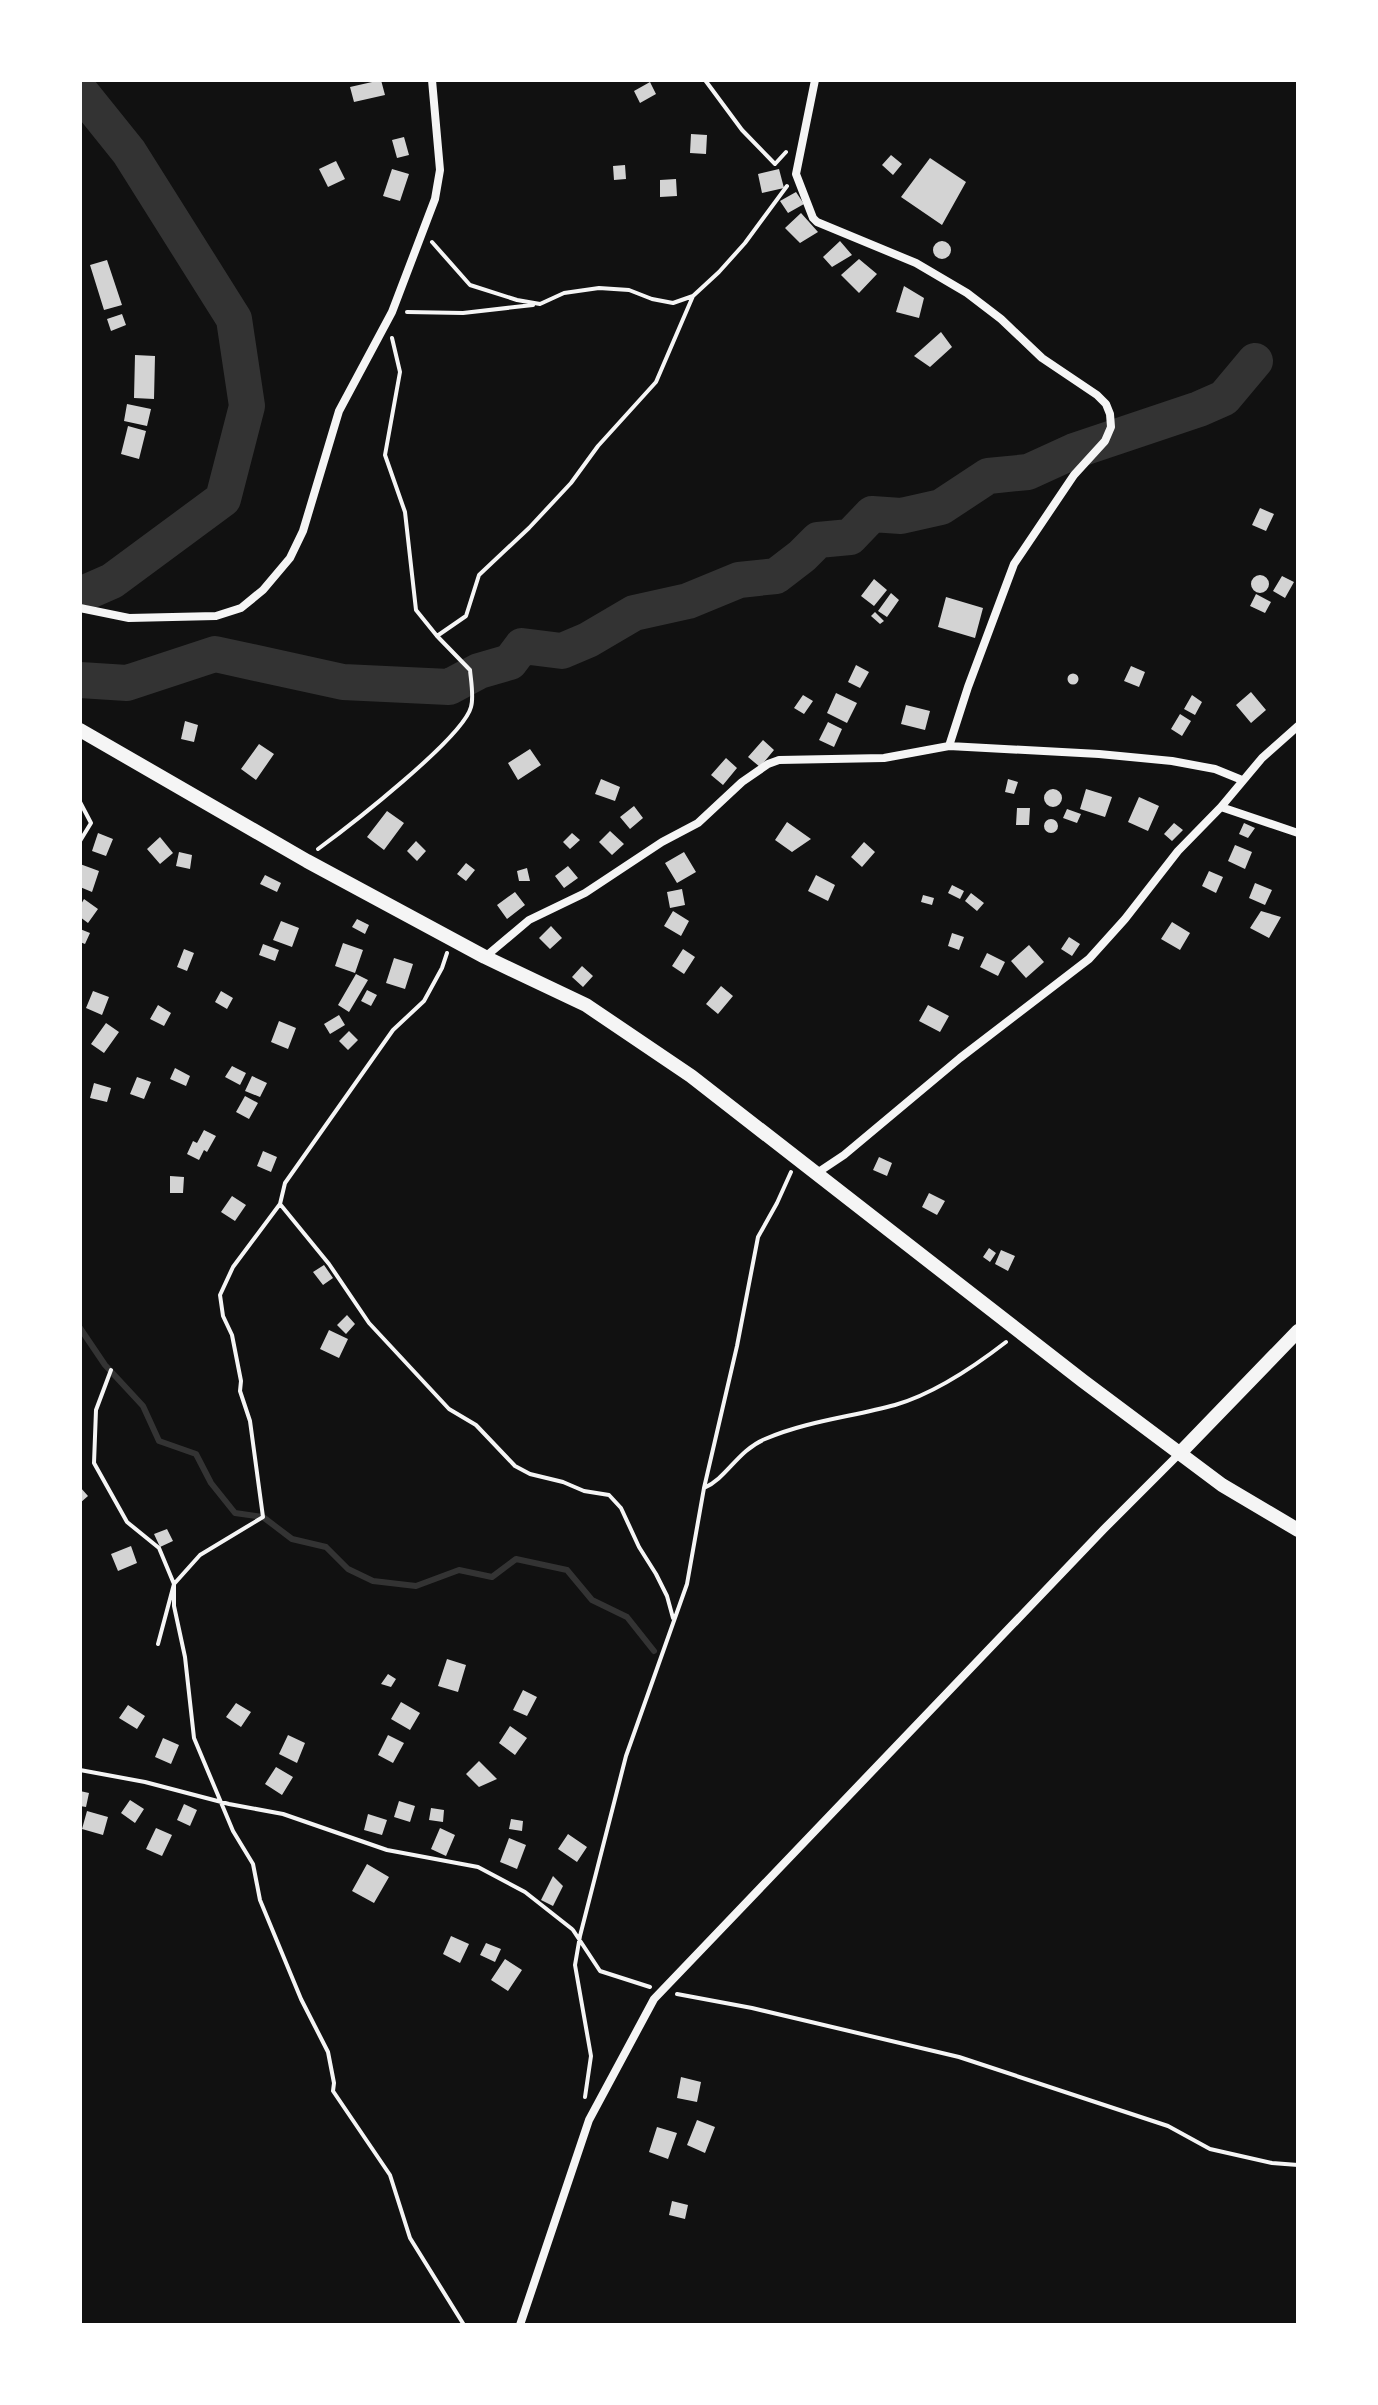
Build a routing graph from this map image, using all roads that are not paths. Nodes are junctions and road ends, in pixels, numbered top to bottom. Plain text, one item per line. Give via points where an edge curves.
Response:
1 (432, 80) edge
2 (815, 80) edge
3 (85, 609) edge
4 (1298, 726) edge
5 (80, 730) edge
6 (949, 746) junction
7 (1242, 780) junction
8 (1221, 807) junction
9 (1298, 833) edge
10 (485, 957) junction
11 (817, 1173) junction
12 (1298, 1331) edge
13 (1180, 1453) junction
14 (1298, 1530) edge
15 (520, 2325) edge

1 - 3 street via 437,192 390,316 339,411 290,558 241,608 216,616 129,618
2 - 6 street via 796,174 817,222 916,263 967,293 1042,358 1097,395 1110,414 1105,441 1074,475 1014,564
4 - 7 street
5 - 10 street
6 - 7 street via 1172,761
6 - 10 street via 894,757 790,758 768,764 698,823 585,893 529,920
7 - 8 street
8 - 9 street
8 - 11 street via 1089,959
10 - 11 street via 586,1005 691,1076
11 - 13 street
12 - 13 street
13 - 14 street
13 - 15 street via 662,1991 589,2120

